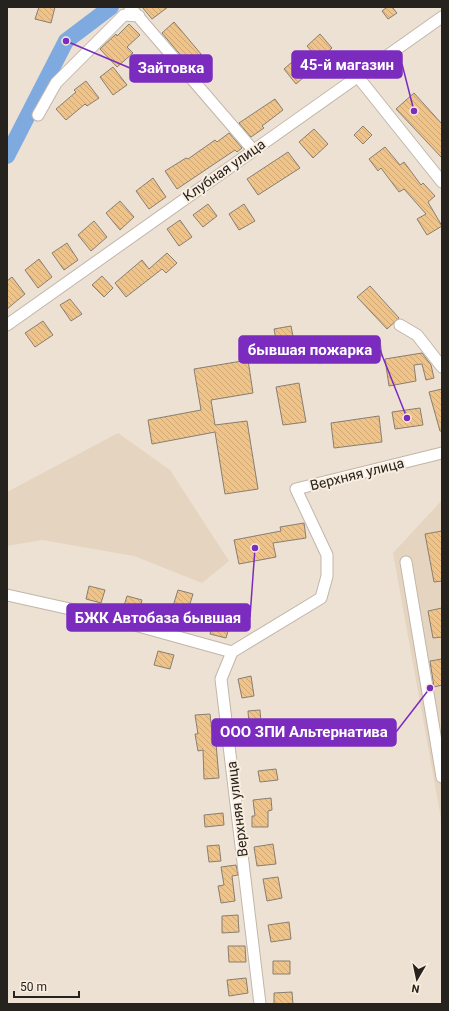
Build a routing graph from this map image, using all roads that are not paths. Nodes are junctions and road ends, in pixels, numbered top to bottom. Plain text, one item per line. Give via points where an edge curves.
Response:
1 (130, 7) edge
2 (139, 16) junction
3 (442, 17) edge
4 (358, 77) junction
5 (38, 115) dead end
6 (253, 150) junction
7 (442, 182) edge
8 (7, 325) edge
9 (400, 325) dead end
10 (442, 367) edge
11 (442, 453) edge
12 (406, 562) dead end
13 (7, 595) edge
14 (232, 652) junction
15 (442, 777) edge
16 (260, 1004) edge

1 - 2 street
2 - 5 street via 124,15 100,38 56,83
2 - 6 street
3 - 4 street, Клубная улица
4 - 6 street, Клубная улица
4 - 7 street
6 - 8 street, Клубная улица
9 - 10 street via 417,335
11 - 14 street, Верхняя улица via 296,489 327,555 327,576 322,598
12 - 15 street
13 - 14 street via 106,617
14 - 16 street, Верхняя улица via 221,679

